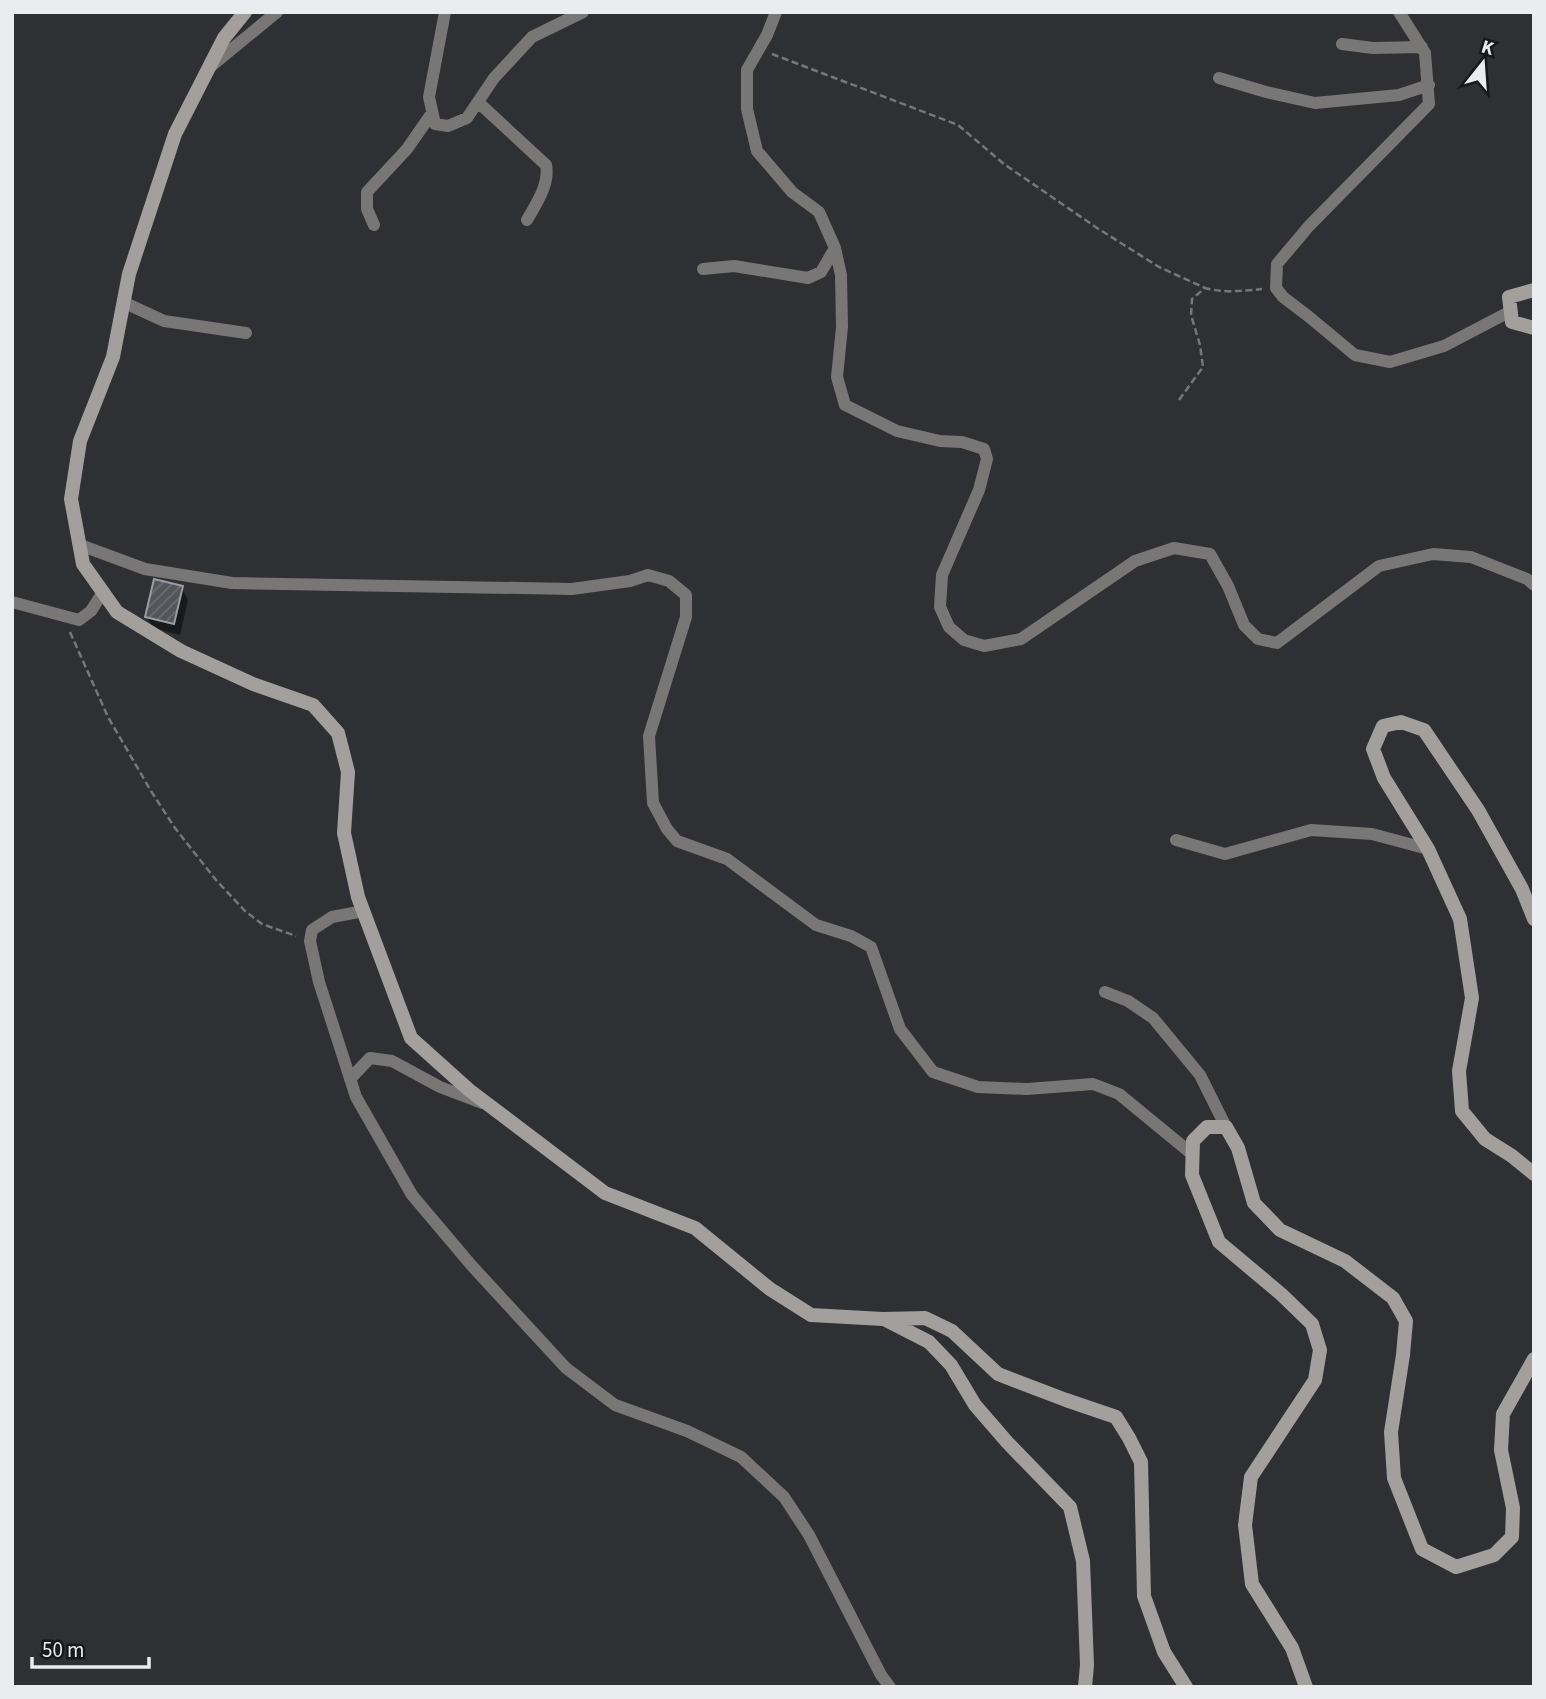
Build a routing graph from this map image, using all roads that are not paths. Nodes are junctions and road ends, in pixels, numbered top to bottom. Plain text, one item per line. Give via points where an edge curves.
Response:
1 (245, 12) edge
2 (277, 12) edge
3 (445, 12) edge
4 (583, 12) edge
5 (776, 12) edge
6 (1399, 12) edge
7 (1342, 44) dead end
8 (1422, 47) junction
9 (209, 68) junction
10 (1219, 78) dead end
11 (1429, 85) junction
12 (479, 103) junction
13 (432, 113) junction
14 (527, 220) dead end
15 (374, 225) dead end
16 (835, 248) junction
17 (704, 269) dead end
18 (1534, 290) edge
19 (123, 302) junction
20 (1511, 311) junction
21 (1534, 328) edge
22 (246, 333) dead end
23 (80, 545) junction
24 (1534, 585) edge
25 (103, 592) junction
26 (12, 602) edge
27 (1176, 840) dead end
28 (1428, 849) junction
29 (364, 911) junction
30 (1534, 919) edge
31 (1105, 992) dead end
32 (350, 1079) junction
33 (491, 1107) junction
34 (1226, 1127) junction
35 (1192, 1154) junction
36 (1534, 1174) edge
37 (883, 1318) junction
38 (1534, 1359) edge
39 (890, 1687) edge
40 (1085, 1687) edge
41 (1186, 1687) edge
42 (1306, 1687) edge

1 - 9 street via 224,38
2 - 9 street
3 - 13 street via 429,97
4 - 12 street via 533,37
5 - 16 street via 747,70 747,109 757,151 792,192 819,212
6 - 8 street
7 - 8 street
8 - 11 street
9 - 19 street via 175,134
10 - 11 street via 1315,103 1399,95
11 - 20 street via 1429,104 1277,264 1276,288 1355,355 1390,362 1444,346
12 - 13 street via 467,118 448,127 435,124
12 - 14 street via 546,165 548,174
13 - 15 street via 407,149 367,192 367,209
16 - 17 street via 821,272 808,278 734,267
16 - 24 street via 841,275 842,327 837,377 845,405 897,431 984,449 979,490 942,575 940,607 949,627 964,639 984,646 1021,639 1135,561 1174,548 1210,554 1244,625 1258,639 1276,643 1379,566 1433,554 1471,557
18 - 20 street via 1509,297
19 - 22 street via 164,321
19 - 23 street via 113,357 80,441 71,499
20 - 21 street via 1512,322
23 - 25 street via 83,564
23 - 35 street via 145,569 232,583 572,589 648,575 669,581 686,595 686,617 649,736 653,803 677,841 727,859 816,925 871,947 900,1029 933,1072 978,1087 1093,1084 1119,1094
25 - 26 street via 92,611 79,620
25 - 29 street via 117,612 181,651 313,705 338,733 348,772 344,833
27 - 28 street via 1225,854 1311,830 1372,834
28 - 30 street via 1384,778 1373,749 1383,726 1401,722 1424,730 1478,810
28 - 36 street via 1460,919 1472,998 1459,1071 1462,1111 1485,1139
29 - 32 street via 332,917 312,930 310,941
29 - 33 street via 411,1038
31 - 34 street via 1153,1018 1200,1076
32 - 33 street via 370,1058 392,1061
32 - 39 street via 412,1195 566,1368 615,1405 741,1457 784,1497
33 - 37 street via 605,1193 695,1228 770,1289 811,1315
34 - 35 street via 1207,1127 1192,1141
34 - 38 street via 1238,1148 1254,1203 1280,1230 1345,1261 1393,1298 1406,1321 1391,1432 1394,1478 1422,1549 1456,1567 1494,1555 1512,1537 1513,1508 1501,1450 1503,1414
35 - 42 street via 1192,1175 1219,1242 1312,1324 1320,1350 1315,1380 1251,1477 1245,1525 1252,1584 1292,1648
37 - 40 street via 929,1342 951,1365 975,1405 1070,1507 1083,1561
37 - 41 street via 925,1318 952,1331 998,1374 1116,1417 1141,1462 1144,1596 1164,1652

